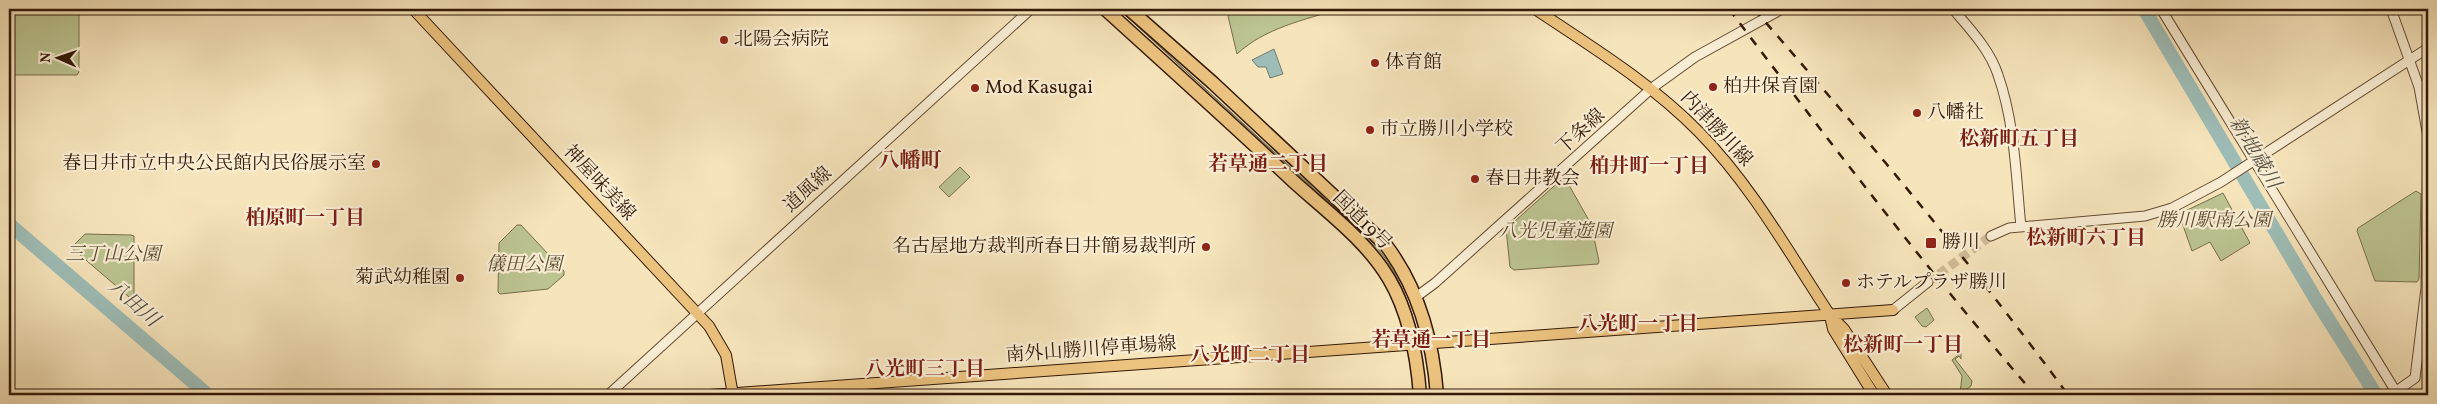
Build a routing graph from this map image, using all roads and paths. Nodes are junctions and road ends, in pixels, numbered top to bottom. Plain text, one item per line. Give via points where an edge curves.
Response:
1 (414, 9) edge
2 (1031, 9) edge
3 (1105, 9) edge
4 (1130, 9) edge
5 (1535, 9) edge
6 (1782, 9) edge
7 (1953, 9) edge
8 (2161, 9) edge
9 (2391, 9) edge
10 (2428, 48) edge
11 (2409, 60) junction
12 (1652, 88) junction
13 (2254, 161) junction
14 (2020, 227) junction
15 (1991, 236) tunnel mouth
16 (1928, 282) tunnel mouth
17 (1416, 297) junction
18 (1893, 310) joint
19 (696, 314) junction
20 (1830, 315) junction
21 (1429, 343) junction
22 (1412, 345) junction
23 (2397, 393) edge
24 (733, 394) edge
25 (608, 395) edge
26 (710, 395) edge
27 (1420, 395) edge
28 (1436, 395) edge
29 (1874, 395) edge
30 (1886, 395) edge

1 - 19 main road, 神屋味美線
2 - 19 street, 道風線
3 - 22 highway, 国道19号 via 1370,254 1398,296
4 - 17 highway, 国道19号 via 1385,244
5 - 12 main road, 内津勝川線
6 - 12 street, 下条線 via 1695,57
7 - 14 street via 1981,43 1998,74 2010,127
8 - 13 street
9 - 11 street
10 - 11 street
11 - 13 street
11 - 23 street via 2419,87 2428,137 2426,288 2414,378
12 - 17 street, 下条線 via 1443,277
12 - 20 main road, 内津勝川線 via 1699,132 1734,171
13 - 14 street via 2172,208 2145,216
13 - 23 street
14 - 15 street
16 - 18 street
17 - 21 highway, 国道19号
18 - 20 main road, 南外山勝川停車場線
19 - 24 main road, 神屋味美線 via 722,345
19 - 25 street, 道風線
20 - 21 main road, 南外山勝川停車場線
20 - 29 main road, 内津勝川線 via 1833,330
20 - 30 main road, 内津勝川線 via 1844,329
21 - 22 main road, 南外山勝川停車場線
21 - 28 highway, 国道19号
22 - 24 main road, 南外山勝川停車場線
22 - 27 highway, 国道19号
24 - 26 main road, 南外山勝川停車場線

